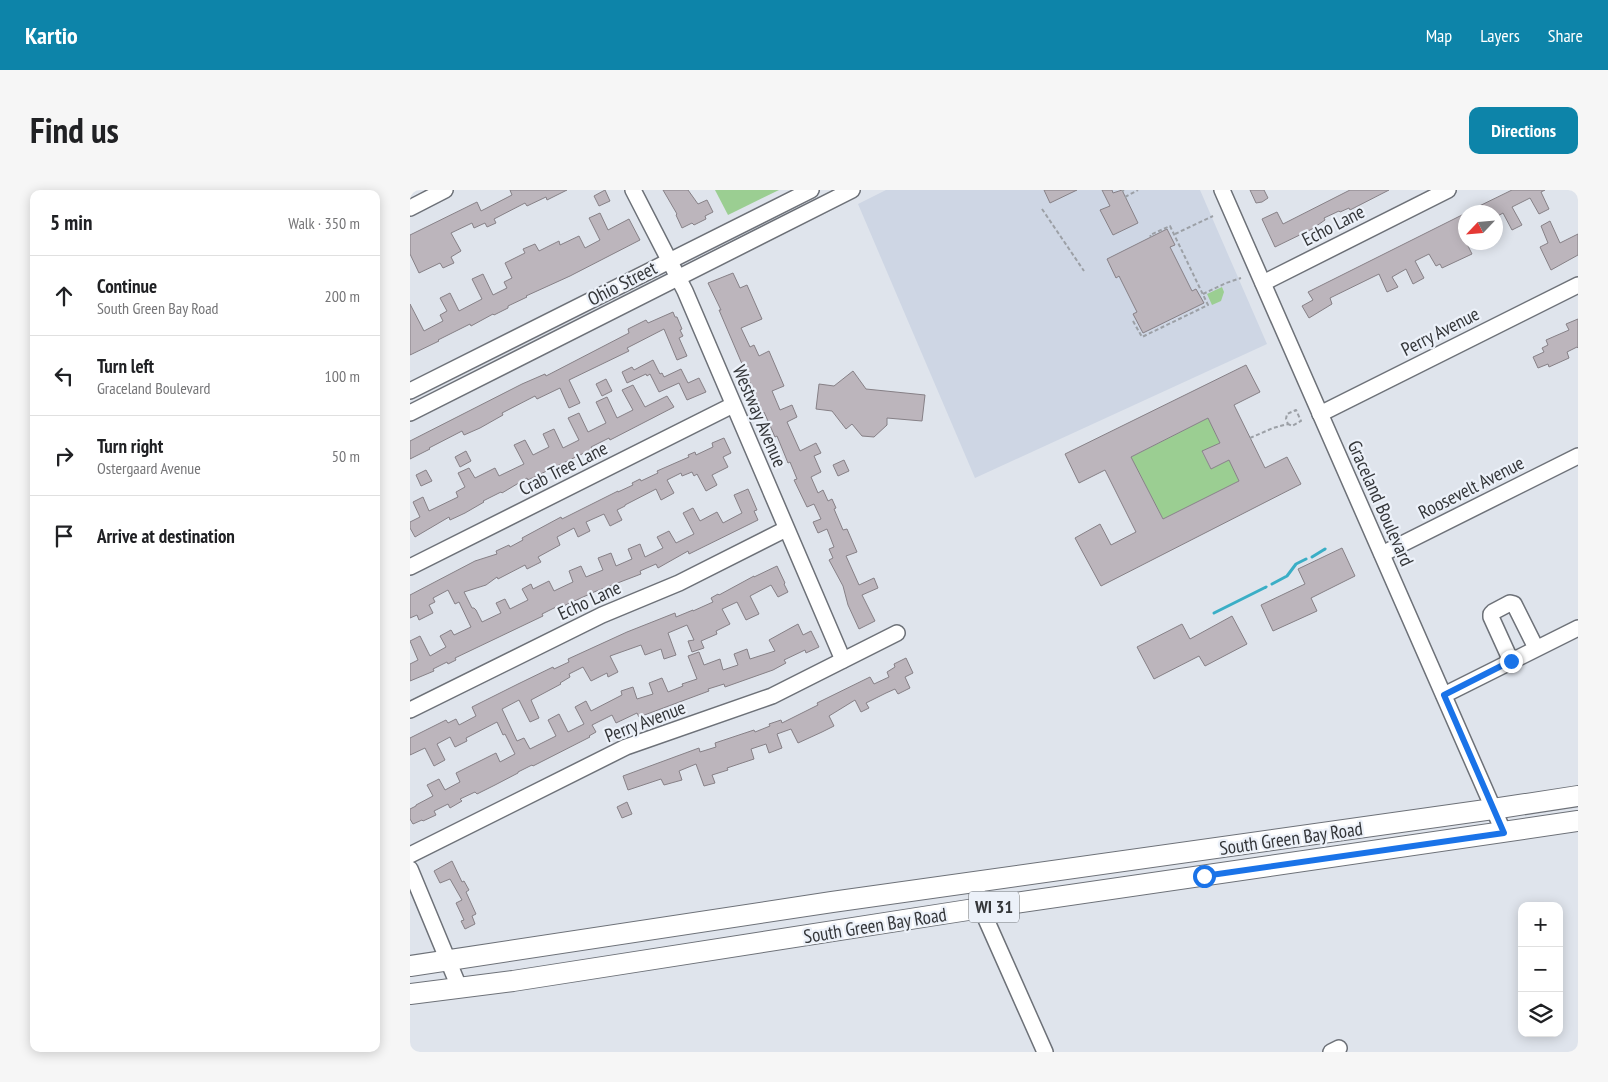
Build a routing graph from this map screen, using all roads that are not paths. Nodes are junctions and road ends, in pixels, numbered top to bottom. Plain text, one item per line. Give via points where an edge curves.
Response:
1 (445, 190) edge
2 (634, 190) edge
3 (811, 190) edge
4 (852, 190) edge
5 (1222, 190) edge
6 (1448, 190) edge
7 (410, 208) edge
8 (670, 261) junction
9 (678, 277) junction
10 (1263, 283) junction
11 (1578, 285) edge
12 (504, 344) junction
13 (512, 361) junction
14 (410, 391) edge
15 (734, 405) junction
16 (410, 413) edge
17 (1320, 414) junction
18 (1578, 456) edge
19 (786, 529) junction
20 (1382, 554) junction
21 (410, 567) edge
22 (1578, 628) edge
23 (897, 633) dead end
24 (1536, 648) junction
25 (843, 660) junction
26 (1511, 661) junction
27 (1444, 695) junction
28 (410, 710) edge
29 (1578, 796) edge
30 (1493, 809) junction
31 (1578, 821) edge
32 (1504, 833) junction
33 (410, 855) edge
34 (410, 869) edge
35 (975, 882) junction
36 (981, 908) junction
37 (449, 961) junction
38 (410, 966) edge
39 (460, 987) junction
40 (410, 994) edge
41 (1045, 1052) edge

1 - 7 street
2 - 8 street, Westway Avenue
3 - 8 street, Ohio Street
4 - 9 street, Ohio Street
5 - 10 street, Graceland Boulevard
6 - 10 street, Echo Lane
8 - 9 street, Westway Avenue
8 - 12 street, Ohio Street
9 - 13 street, Ohio Street
9 - 15 street, Westway Avenue
10 - 17 street, Graceland Boulevard
11 - 17 street, Perry Avenue
12 - 13 street
12 - 14 street, Ohio Street
13 - 16 street, Ohio Street
15 - 19 street, Westway Avenue
15 - 21 street, Crab Tree Lane
17 - 20 street, Graceland Boulevard
18 - 20 street, Roosevelt Avenue
19 - 25 street, Westway Avenue
19 - 28 street, Echo Lane
20 - 27 street, Graceland Boulevard
22 - 24 street
23 - 25 street, Perry Avenue
24 - 26 street
24 - 26 street via 1514,604 1510,603 1493,612 1491,617
25 - 33 street, Perry Avenue via 772,696 626,747
26 - 27 street
27 - 30 street, Graceland Boulevard
29 - 30 main road, South Green Bay Road / WI 31
30 - 32 street, Graceland Boulevard
30 - 35 main road, South Green Bay Road / WI 31
31 - 32 main road, South Green Bay Road / WI 31
32 - 36 main road, South Green Bay Road / WI 31
34 - 37 street
35 - 36 street
35 - 37 main road, South Green Bay Road / WI 31
36 - 39 main road, South Green Bay Road / WI 31
36 - 41 street
37 - 38 main road, South Green Bay Road / WI 31
37 - 39 street
39 - 40 main road, South Green Bay Road / WI 31

